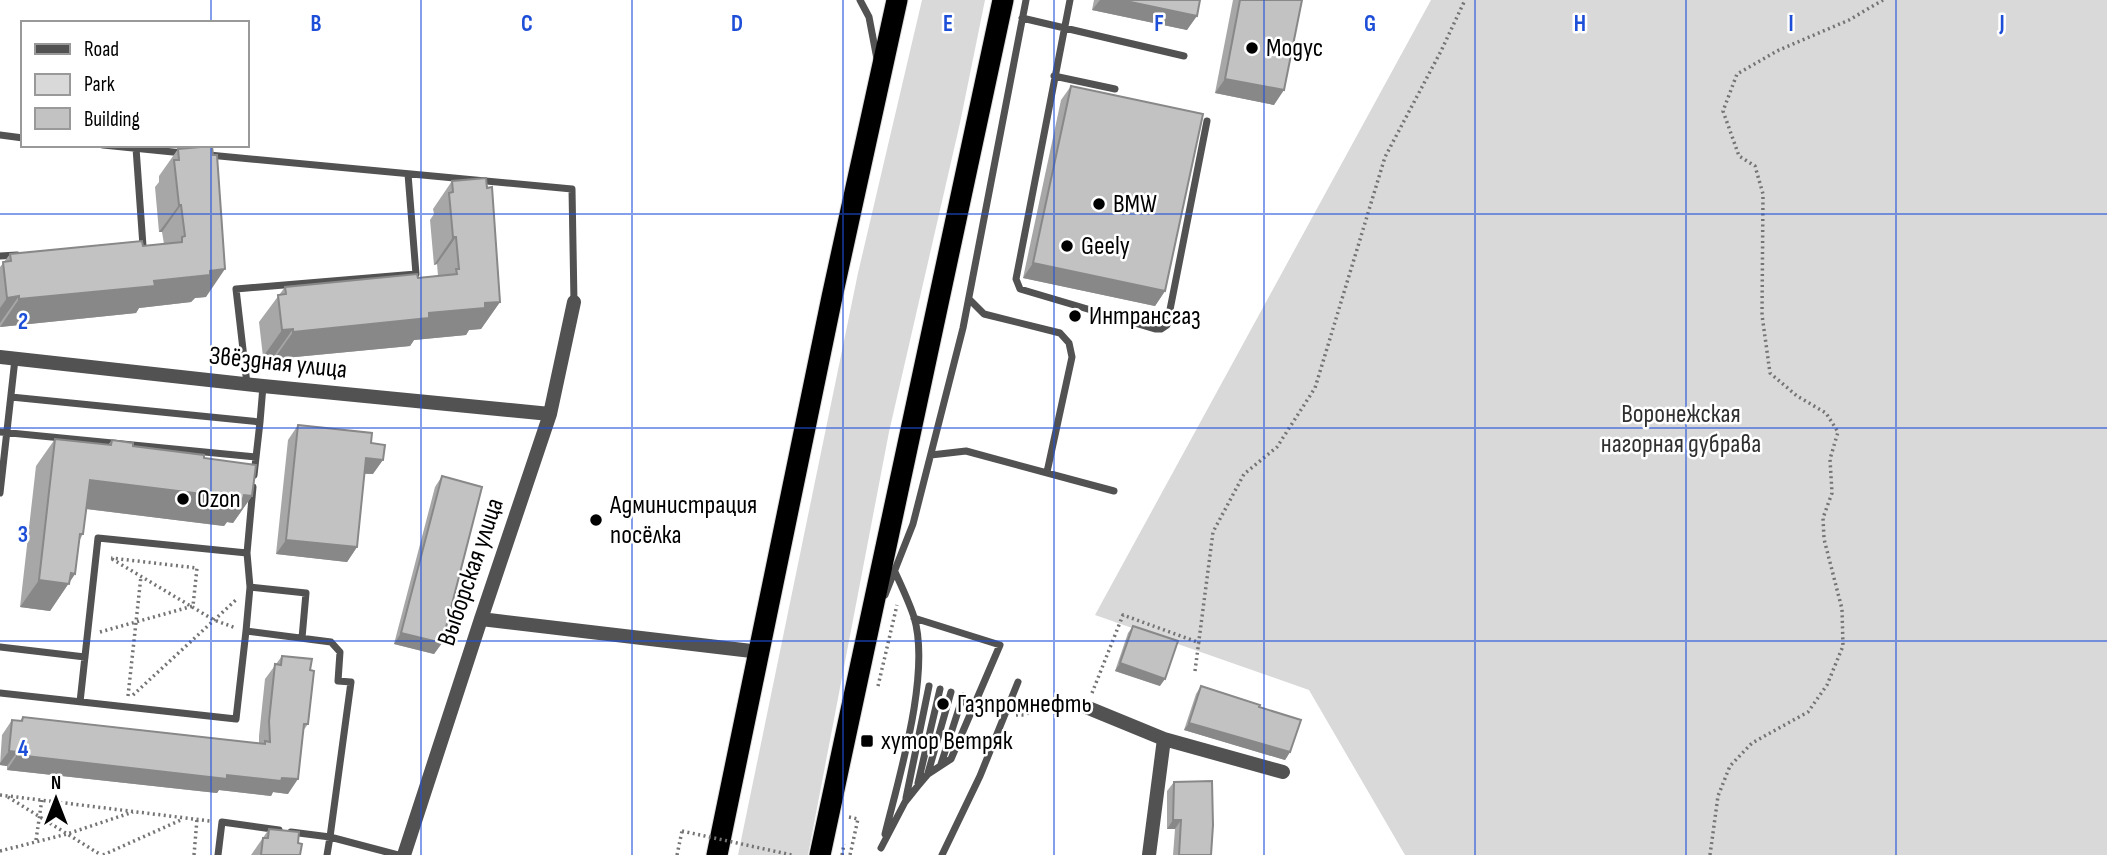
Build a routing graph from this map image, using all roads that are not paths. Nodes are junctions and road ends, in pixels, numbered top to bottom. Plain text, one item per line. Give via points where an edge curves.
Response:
1 (860, 0) edge
2 (897, 0) edge
3 (1003, 0) edge
4 (1026, 0) edge
5 (1070, 0) edge
6 (1022, 18) junction
7 (1064, 28) junction
8 (1184, 56) dead end
9 (1054, 76) junction
10 (881, 77) junction
11 (1115, 89) dead end
12 (1207, 121) dead end
13 (0, 135) edge
14 (21, 138) edge
15 (125, 147) edge
16 (136, 148) junction
17 (191, 153) edge
18 (204, 155) edge
19 (408, 174) junction
20 (130, 247) edge
21 (26, 254) edge
22 (0, 256) edge
23 (969, 299) junction
24 (574, 302) joint
25 (7, 358) edge
26 (247, 384) junction
27 (263, 386) junction
28 (11, 397) junction
29 (550, 414) junction
30 (260, 422) junction
31 (3, 432) edge
32 (931, 455) junction
33 (256, 457) junction
34 (1047, 471) junction
35 (0, 490) edge
36 (1114, 491) dead end
37 (247, 553) junction
38 (895, 572) junction
39 (250, 587) junction
40 (914, 618) junction
41 (481, 619) junction
42 (868, 630) junction
43 (246, 631) junction
44 (302, 638) junction
45 (0, 647) edge
46 (760, 652) junction
47 (85, 657) junction
48 (919, 682) junction
49 (1018, 682) dead end
50 (929, 686) junction
51 (940, 689) junction
52 (951, 692) junction
53 (0, 693) edge
54 (963, 696) junction
55 (977, 699) junction
56 (80, 702) junction
57 (1086, 707) road end
58 (1164, 739) junction
59 (940, 765) junction
60 (1283, 772) dead end
61 (928, 774) junction
62 (917, 787) junction
63 (905, 802) junction
64 (330, 837) junction
65 (880, 851) edge
66 (218, 855) edge
67 (327, 855) edge
68 (398, 855) edge
69 (404, 855) edge
70 (717, 855) edge
71 (820, 855) edge
72 (942, 855) edge
73 (1149, 855) edge

1 - 10 lane via 869,17
2 - 10 highway
3 - 42 highway
4 - 6 lane
5 - 7 lane
6 - 7 lane
6 - 23 lane
7 - 8 lane
7 - 9 lane
9 - 11 lane
9 - 12 lane via 1017,285 1155,329 1167,325
10 - 46 highway
13 - 14 lane
15 - 16 lane
16 - 17 lane
16 - 20 lane via 144,246
18 - 19 lane
19 - 24 lane via 572,189
19 - 26 lane via 416,274 236,289
21 - 22 lane
23 - 32 lane
23 - 34 lane via 984,314 1060,333 1069,343 1072,357
24 - 29 street, Выборская улица
25 - 26 street, Звёздная улица
25 - 28 lane
26 - 27 street, Звёздная улица
27 - 29 street, Звёздная улица
27 - 30 lane
28 - 30 lane
28 - 31 lane
29 - 41 street, Выборская улица
30 - 33 lane
31 - 33 lane
31 - 35 lane
32 - 34 lane via 966,451
32 - 38 lane
33 - 37 lane
34 - 36 lane
37 - 39 lane
37 - 47 lane via 98,538
38 - 40 lane
38 - 42 lane
39 - 43 lane
39 - 44 lane via 306,593
40 - 48 lane
40 - 55 lane via 1000,645
41 - 46 street
41 - 69 street, Выборская улица
42 - 71 highway
43 - 44 lane
43 - 56 lane via 236,719
44 - 64 lane via 331,642 340,652 338,681 351,682
45 - 47 lane
46 - 70 highway
47 - 56 lane
48 - 50 lane
48 - 65 lane
49 - 72 lane
50 - 51 lane
50 - 63 lane
51 - 52 lane
51 - 62 lane
52 - 54 lane
52 - 61 lane
53 - 56 lane
54 - 55 lane
54 - 59 lane
55 - 59 lane via 951,759
57 - 58 street
58 - 60 street
58 - 73 street
59 - 61 lane
61 - 62 lane
62 - 63 lane
63 - 65 lane
64 - 66 lane via 222,822
64 - 67 lane
64 - 68 lane

